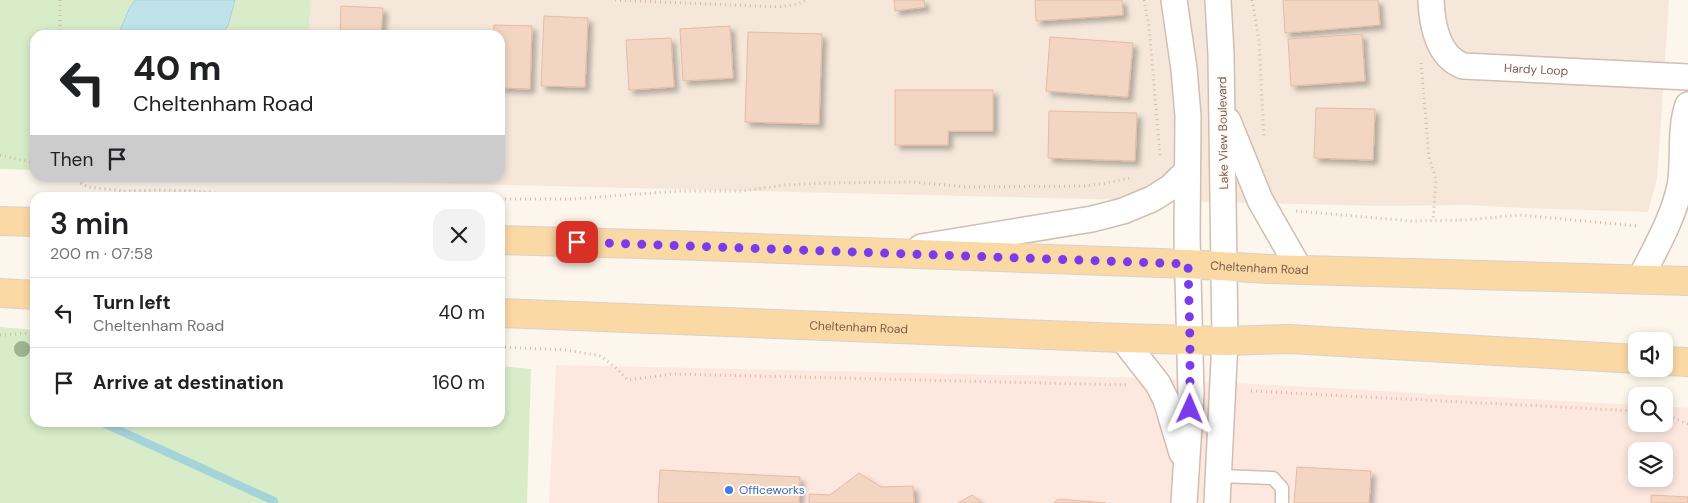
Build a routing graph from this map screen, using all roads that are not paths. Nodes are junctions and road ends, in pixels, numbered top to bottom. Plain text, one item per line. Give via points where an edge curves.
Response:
1 (1174, 0) edge
2 (1218, 0) edge
3 (1431, 0) edge
4 (1688, 77) edge
5 (1688, 105) edge
6 (1222, 108) junction
7 (1187, 109) junction
8 (1187, 171) junction
9 (0, 221) edge
10 (30, 222) edge
11 (505, 240) edge
12 (886, 253) junction
13 (1188, 264) junction
14 (1224, 266) junction
15 (1300, 270) junction
16 (1640, 279) junction
17 (1688, 281) edge
18 (0, 293) edge
19 (30, 294) edge
20 (505, 313) edge
21 (1122, 338) junction
22 (1190, 340) junction
23 (1225, 341) junction
24 (1628, 359) edge
25 (1673, 361) edge
26 (1688, 362) edge
27 (1187, 467) junction
28 (1220, 476) junction
29 (1184, 503) edge
30 (1217, 503) edge
31 (1282, 503) edge

1 - 7 street
2 - 6 street, Lake View Boulevard
3 - 4 street, Hardy Loop via 1440,45 1445,55 1462,66
5 - 16 street via 1684,118 1680,185 1666,229
6 - 7 street
6 - 14 street, Lake View Boulevard
6 - 15 street via 1260,200
7 - 8 street
8 - 12 street via 1152,199 1123,211
8 - 13 street
9 - 10 main road
11 - 12 main road, Cheltenham Road
12 - 13 main road, Cheltenham Road
13 - 14 main road, Cheltenham Road
13 - 22 street
14 - 15 main road, Cheltenham Road
14 - 23 street, Lake View Boulevard
15 - 16 main road, Cheltenham Road
16 - 17 main road, Cheltenham Road
18 - 19 main road
20 - 21 main road, Cheltenham Road
21 - 22 main road, Cheltenham Road
21 - 27 street via 1158,384
22 - 23 main road, Cheltenham Road
22 - 27 street
23 - 24 main road, Cheltenham Road via 1289,339
23 - 28 street, Lake View Boulevard
25 - 26 main road
27 - 29 street
28 - 30 street, Lake View Boulevard
28 - 31 lane via 1274,478 1282,488

